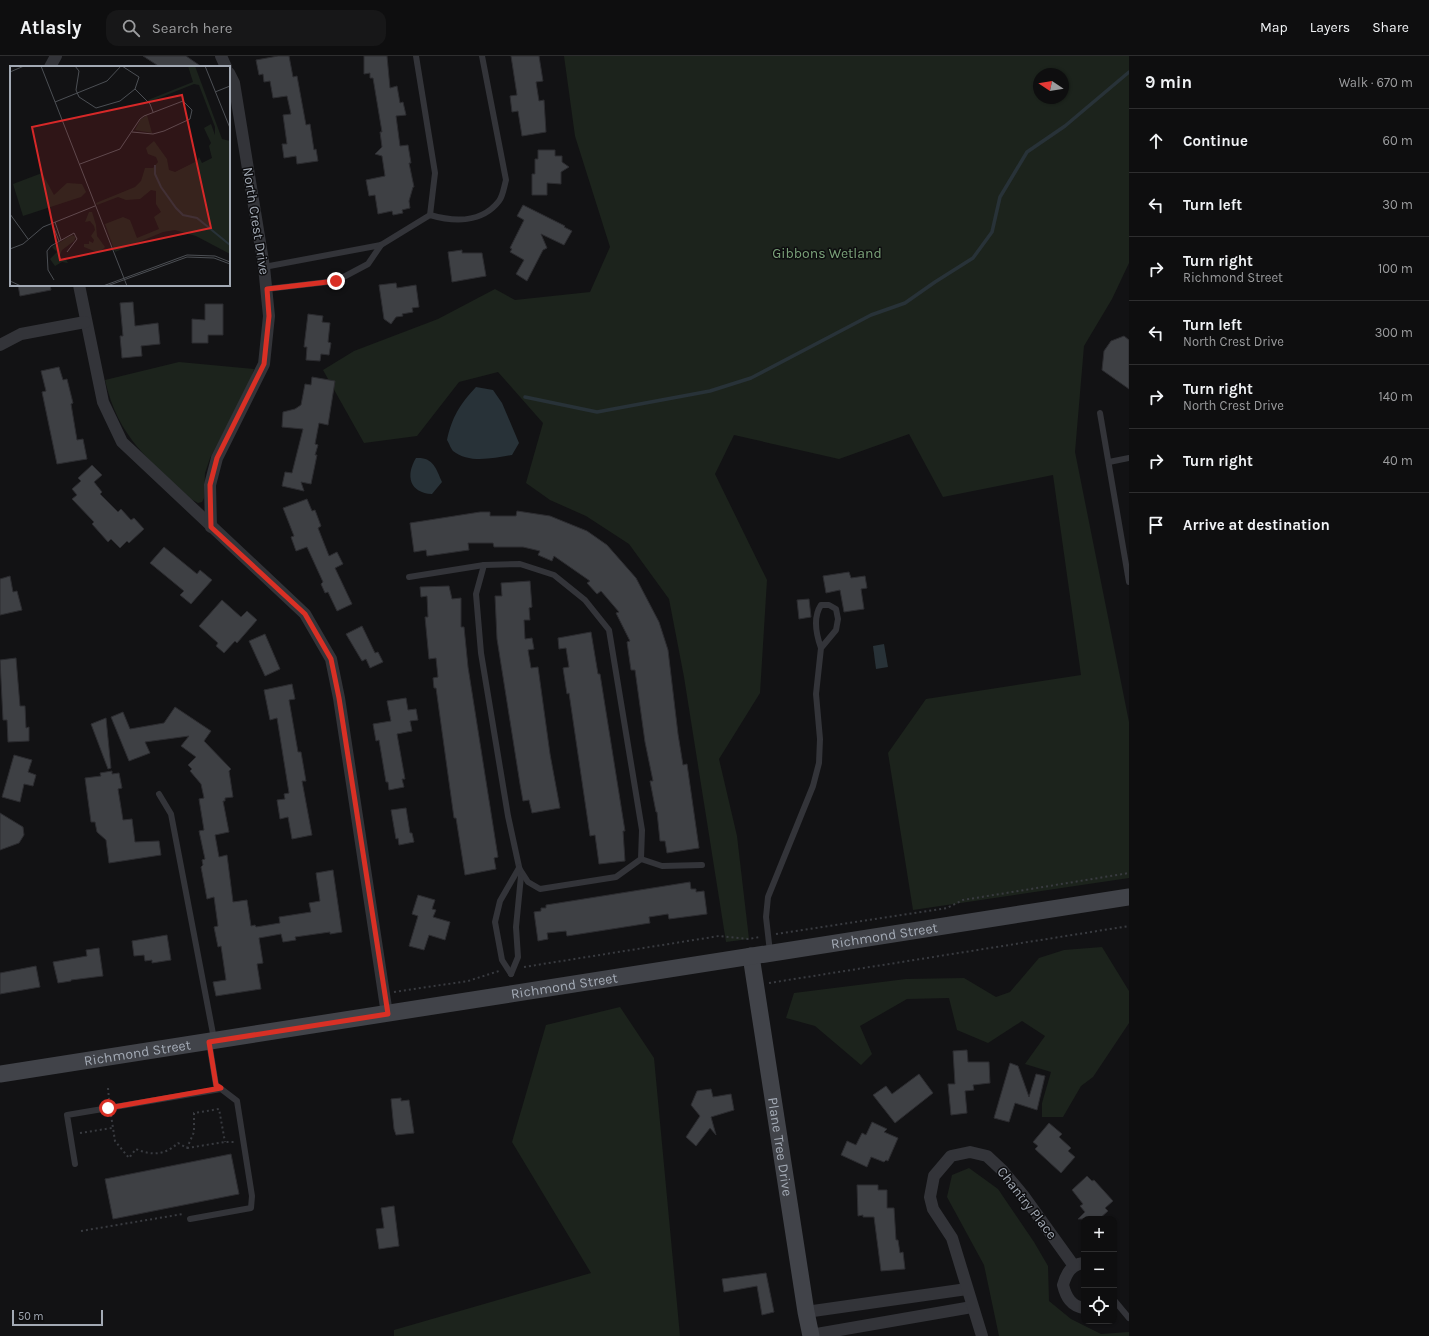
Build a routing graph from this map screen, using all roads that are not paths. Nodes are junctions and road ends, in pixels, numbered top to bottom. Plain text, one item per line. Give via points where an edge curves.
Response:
1 (56, 56) edge
2 (221, 56) edge
3 (416, 56) edge
4 (482, 56) edge
5 (51, 66) edge
6 (226, 66) edge
7 (230, 75) edge
8 (430, 215) junction
9 (381, 245) junction
10 (264, 267) junction
11 (79, 286) edge
12 (267, 289) junction
13 (85, 322) junction
14 (0, 345) edge
15 (1100, 412) dead end
16 (1129, 458) edge
17 (1109, 462) junction
18 (211, 527) junction
19 (484, 565) junction
20 (409, 577) dead end
21 (1129, 582) edge
22 (821, 648) junction
23 (159, 794) dead end
24 (640, 859) junction
25 (702, 865) dead end
26 (519, 868) junction
27 (1129, 897) edge
28 (771, 953) junction
29 (751, 956) junction
30 (388, 1014) junction
31 (212, 1041) junction
32 (0, 1074) edge
33 (221, 1088) junction
34 (75, 1164) dead end
35 (188, 1216) road end
36 (1079, 1264) edge
37 (967, 1289) junction
38 (1117, 1304) edge
39 (972, 1307) junction
40 (1081, 1307) edge
41 (806, 1312) junction
42 (1129, 1318) edge
43 (811, 1336) edge
44 (982, 1336) edge

1 - 5 street
2 - 6 street
3 - 8 lane via 435,173
4 - 8 lane via 506,180 500,200 486,214 470,218 448,220
7 - 10 street, North Crest Drive via 234,83
8 - 9 lane
9 - 10 lane
9 - 12 lane via 368,264 336,281
10 - 12 street, North Crest Drive
11 - 13 street
12 - 18 street, North Crest Drive via 269,316 264,364 217,458 210,485
13 - 14 street via 21,334
13 - 18 street via 103,402 122,442
15 - 17 lane
16 - 17 lane
17 - 21 lane
18 - 30 street via 305,614 331,659
19 - 20 lane
19 - 24 lane via 520,564 554,575 586,600 609,630 642,830
19 - 26 lane via 476,594 481,653
22 - 22 lane via 836,630 838,619 836,609 821,604 816,612 817,636
22 - 28 lane via 816,694 820,739 819,763 813,786 768,897 766,917
23 - 31 lane via 171,814
24 - 25 lane via 662,866
24 - 26 lane via 616,877 540,889 528,882
26 - 26 lane via 521,876 516,928 518,957 511,969 502,960 495,922 500,902
27 - 28 main road, Richmond Street
28 - 29 main road, Richmond Street
29 - 30 main road, Richmond Street
29 - 41 main road, Plane Tree Drive
30 - 31 main road, Richmond Street
31 - 32 main road, Richmond Street
31 - 33 lane via 216,1085
33 - 34 lane via 67,1115
33 - 35 lane via 237,1101 252,1196 251,1208
36 - 37 street, Chantry Place via 1003,1171 987,1156 970,1152 961,1153 951,1156 934,1176 930,1197 933,1209 952,1238
36 - 40 street via 1065,1278 1064,1285 1065,1293 1075,1305
37 - 39 street, Chantry Place
37 - 41 street
38 - 42 lane
39 - 43 street
39 - 44 street, Chantry Place
41 - 43 main road, Plane Tree Drive

